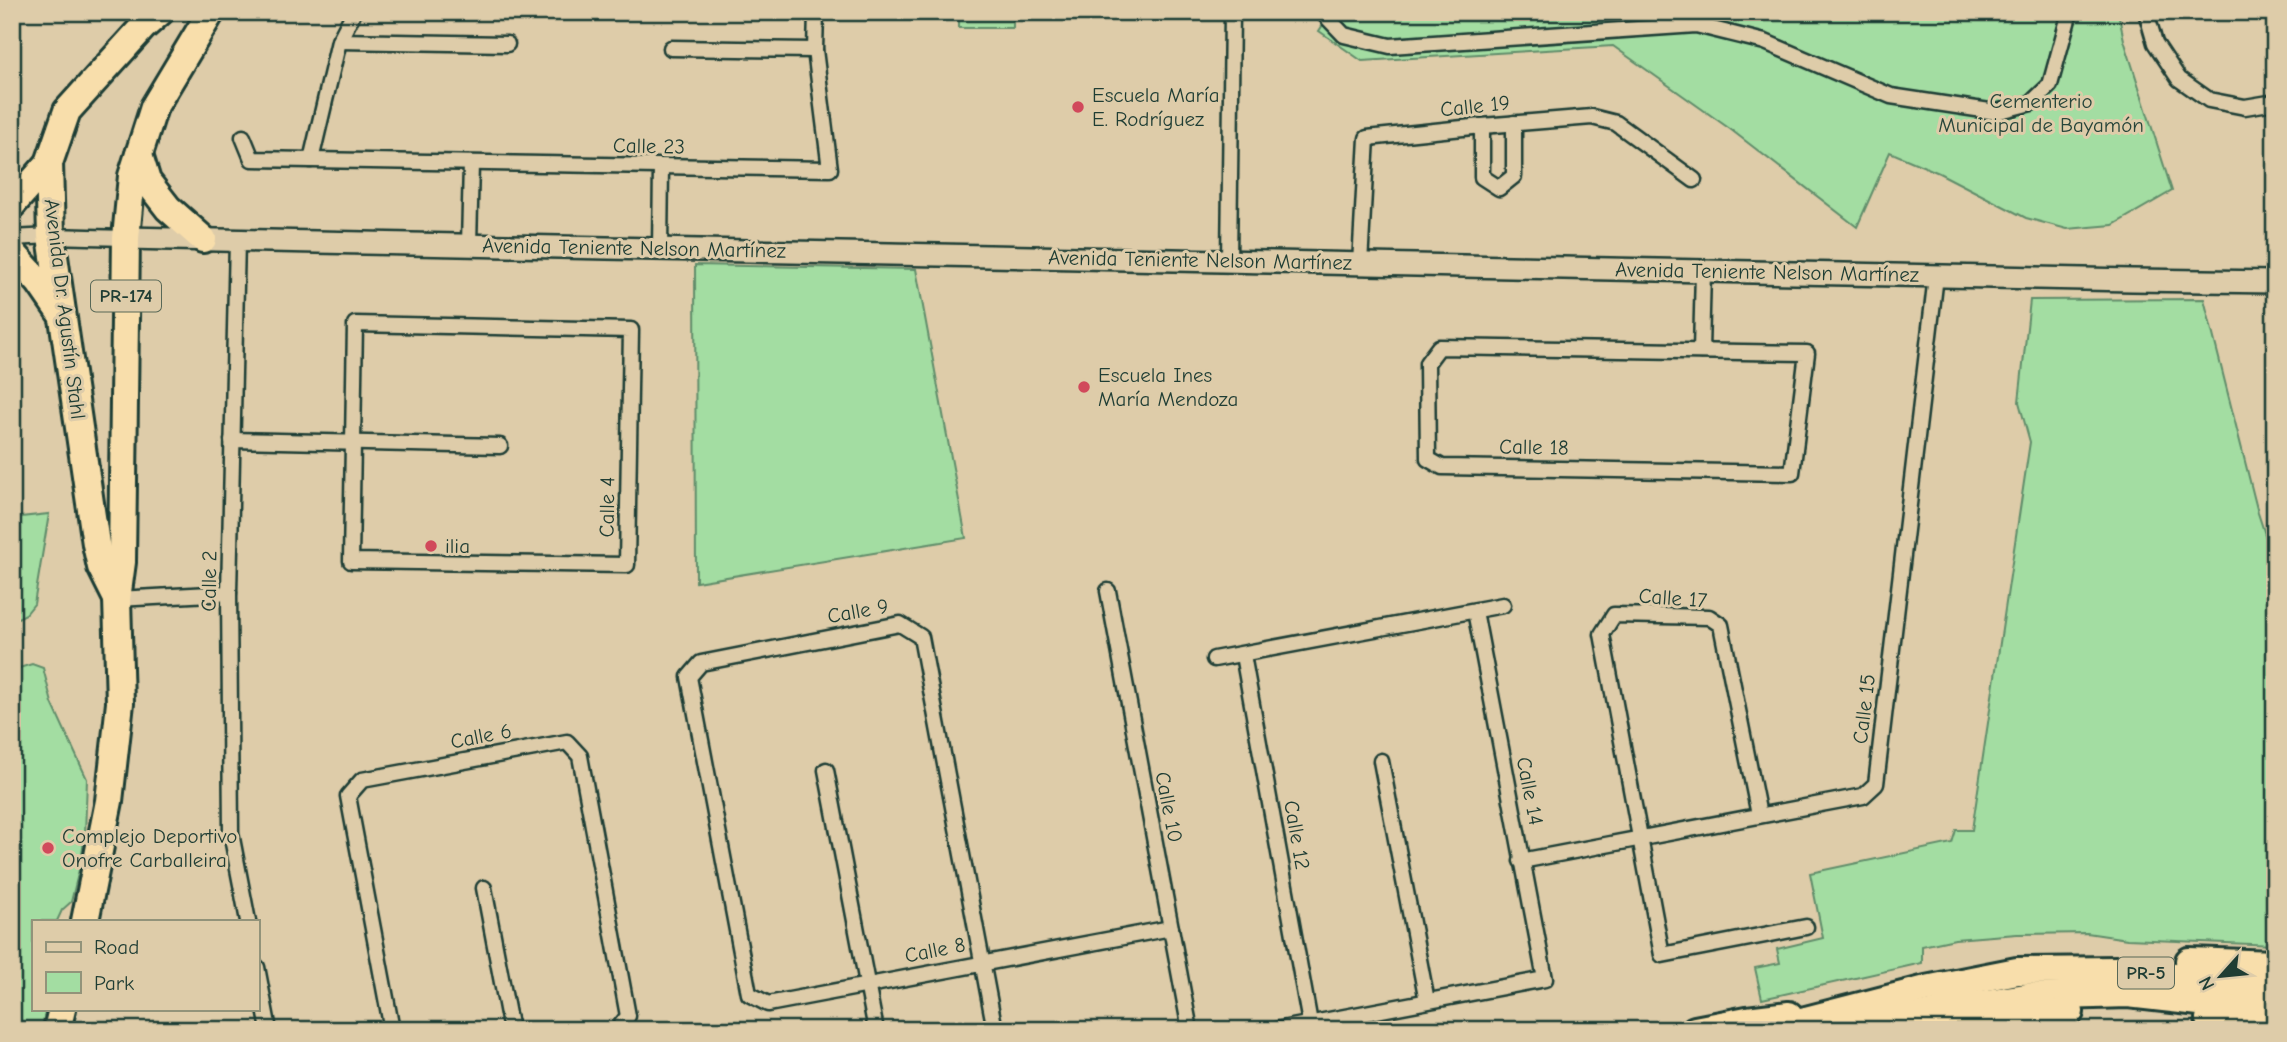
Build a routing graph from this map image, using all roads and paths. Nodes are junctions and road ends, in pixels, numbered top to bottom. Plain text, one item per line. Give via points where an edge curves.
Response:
1 (160, 12) edge
2 (195, 12) edge
3 (211, 12) edge
4 (354, 12) edge
5 (816, 12) edge
6 (1232, 12) edge
7 (1322, 12) edge
8 (2070, 12) edge
9 (2146, 12) edge
10 (339, 41) junction
11 (508, 44) dead end
12 (671, 48) dead end
13 (815, 50) junction
14 (181, 61) junction
15 (2275, 102) edge
16 (1514, 123) junction
17 (1482, 126) junction
18 (243, 138) dead end
19 (139, 155) junction
20 (311, 160) junction
21 (49, 163) junction
22 (471, 164) junction
23 (661, 167) junction
24 (1695, 180) dead end
25 (12, 205) edge
26 (51, 236) junction
27 (12, 237) edge
28 (126, 237) junction
29 (203, 239) junction
30 (237, 240) junction
31 (469, 244) junction
32 (660, 249) junction
33 (12, 252) edge
34 (1229, 261) junction
35 (1360, 264) junction
36 (1703, 271) junction
37 (1936, 276) junction
38 (2275, 282) edge
39 (63, 317) junction
40 (1702, 351) junction
41 (232, 440) junction
42 (353, 442) junction
43 (500, 446) dead end
44 (1108, 591) dead end
45 (229, 593) junction
46 (117, 599) junction
47 (1503, 605) dead end
48 (1475, 611) junction
49 (1242, 655) junction
50 (1214, 659) dead end
51 (1381, 761) dead end
52 (826, 770) dead end
53 (1759, 815) junction
54 (1640, 837) junction
55 (1521, 862) junction
56 (484, 888) dead end
57 (85, 920) edge
58 (248, 920) edge
59 (1806, 927) dead end
60 (1171, 928) junction
61 (741, 953) joint
62 (983, 962) junction
63 (2275, 964) edge
64 (2017, 971) junction
65 (259, 978) edge
66 (867, 985) junction
67 (2275, 991) edge
68 (1427, 1001) junction
69 (62, 1010) edge
70 (1839, 1010) junction
71 (2275, 1012) edge
72 (1310, 1023) junction
73 (2275, 1023) edge
74 (57, 1030) edge
75 (269, 1030) edge
76 (392, 1030) edge
77 (511, 1030) edge
78 (617, 1030) edge
79 (876, 1030) edge
80 (995, 1030) edge
81 (1190, 1030) edge
82 (1276, 1030) edge
83 (1695, 1030) edge
84 (1768, 1030) edge
85 (1817, 1030) edge
86 (1862, 1030) edge
87 (1947, 1030) edge
88 (2257, 1030) edge

1 - 21 highway, Avenida Dr. Agustín Stahl / PR-174 via 67,111
2 - 14 highway
3 - 14 highway, Avenida Dr. Agustín Stahl / PR-174
4 - 10 street
5 - 13 street, Calle 23
6 - 34 street
7 - 8 street via 1344,35 1390,46 1696,25 1765,42 1891,96 1996,112 2031,103 2050,85
9 - 15 street via 2155,43 2179,79 2209,100 2245,107
10 - 11 street
10 - 20 street
12 - 13 street
13 - 23 street, Calle 23 via 830,169
14 - 19 highway, Avenida Dr. Agustín Stahl / PR-174 via 154,107
16 - 17 street, Calle 19
16 - 17 street via 1514,176 1499,188 1482,177
16 - 24 street, Calle 19 via 1592,117 1616,123
17 - 35 street, Calle 19 via 1367,138
18 - 20 street, Calle 23 via 252,159
19 - 28 highway, Avenida Dr. Agustín Stahl / PR-174 via 132,176
19 - 29 highway via 147,181 168,208
20 - 22 street, Calle 23
21 - 25 highway
21 - 26 highway, Avenida Dr. Agustín Stahl / PR-174
22 - 23 street, Calle 23
22 - 31 street
23 - 32 street
26 - 27 street
26 - 28 street
26 - 39 highway, Avenida Dr. Agustín Stahl / PR-174
28 - 29 street, Avenida Teniente Nelson Martínez
28 - 46 highway, Avenida Dr. Agustín Stahl / PR-174 via 122,562
29 - 30 street, Avenida Teniente Nelson Martínez
30 - 31 street, Avenida Teniente Nelson Martínez
30 - 41 street, Calle 2
31 - 32 street, Avenida Teniente Nelson Martínez
32 - 34 street, Avenida Teniente Nelson Martínez
33 - 39 highway
34 - 35 street, Avenida Teniente Nelson Martínez
35 - 36 street, Avenida Teniente Nelson Martínez
36 - 37 street, Avenida Teniente Nelson Martínez
36 - 40 street
37 - 38 street, Avenida Teniente Nelson Martínez
37 - 53 street, Calle 15 via 1876,783 1863,796
39 - 46 highway, Avenida Dr. Agustín Stahl / PR-174 via 96,544 101,567
40 - 40 street, Calle 18 via 1439,347 1427,363 1428,459 1442,467 1792,473 1807,353
41 - 42 street
41 - 45 street, Calle 2
42 - 42 street, Calle 4 via 355,324 631,330 627,565 351,561
42 - 43 street
44 - 60 street, Calle 10
45 - 46 street
45 - 58 street, Calle 2 via 231,832
46 - 57 highway, Avenida Dr. Agustín Stahl / PR-174 via 120,703 110,801
47 - 48 street
48 - 49 street
48 - 55 street, Calle 14
49 - 50 street
49 - 72 street, Calle 12
51 - 68 street
52 - 66 street
53 - 54 street, Calle 15
53 - 54 street, Calle 17 via 1721,625 1709,617 1614,615 1602,634
54 - 55 street, Calle 15
54 - 59 street via 1662,955
55 - 68 street, Calle 14 via 1545,979
56 - 77 street
60 - 62 street, Calle 8
60 - 81 street, Calle 10
61 - 62 street, Calle 9 via 689,677 701,663 900,624 921,637
61 - 66 street, Calle 8 via 749,994 768,1003
62 - 66 street, Calle 8
62 - 80 street, Calle 9
63 - 64 highway via 2100,959 2050,962
64 - 67 highway, PR-5 via 2117,970
64 - 70 highway, PR-5
65 - 75 street
66 - 79 street
68 - 72 street
69 - 74 highway
70 - 83 highway
70 - 84 highway, PR-5
71 - 85 highway via 2219,996 2088,981 2023,985
72 - 82 street
73 - 86 highway via 2217,1004 2129,994 2026,997
76 - 78 street, Calle 6 via 348,796 362,780 567,742 580,756 628,1016
87 - 88 highway, PR-5 via 2010,1017 2108,1011 2206,1018

